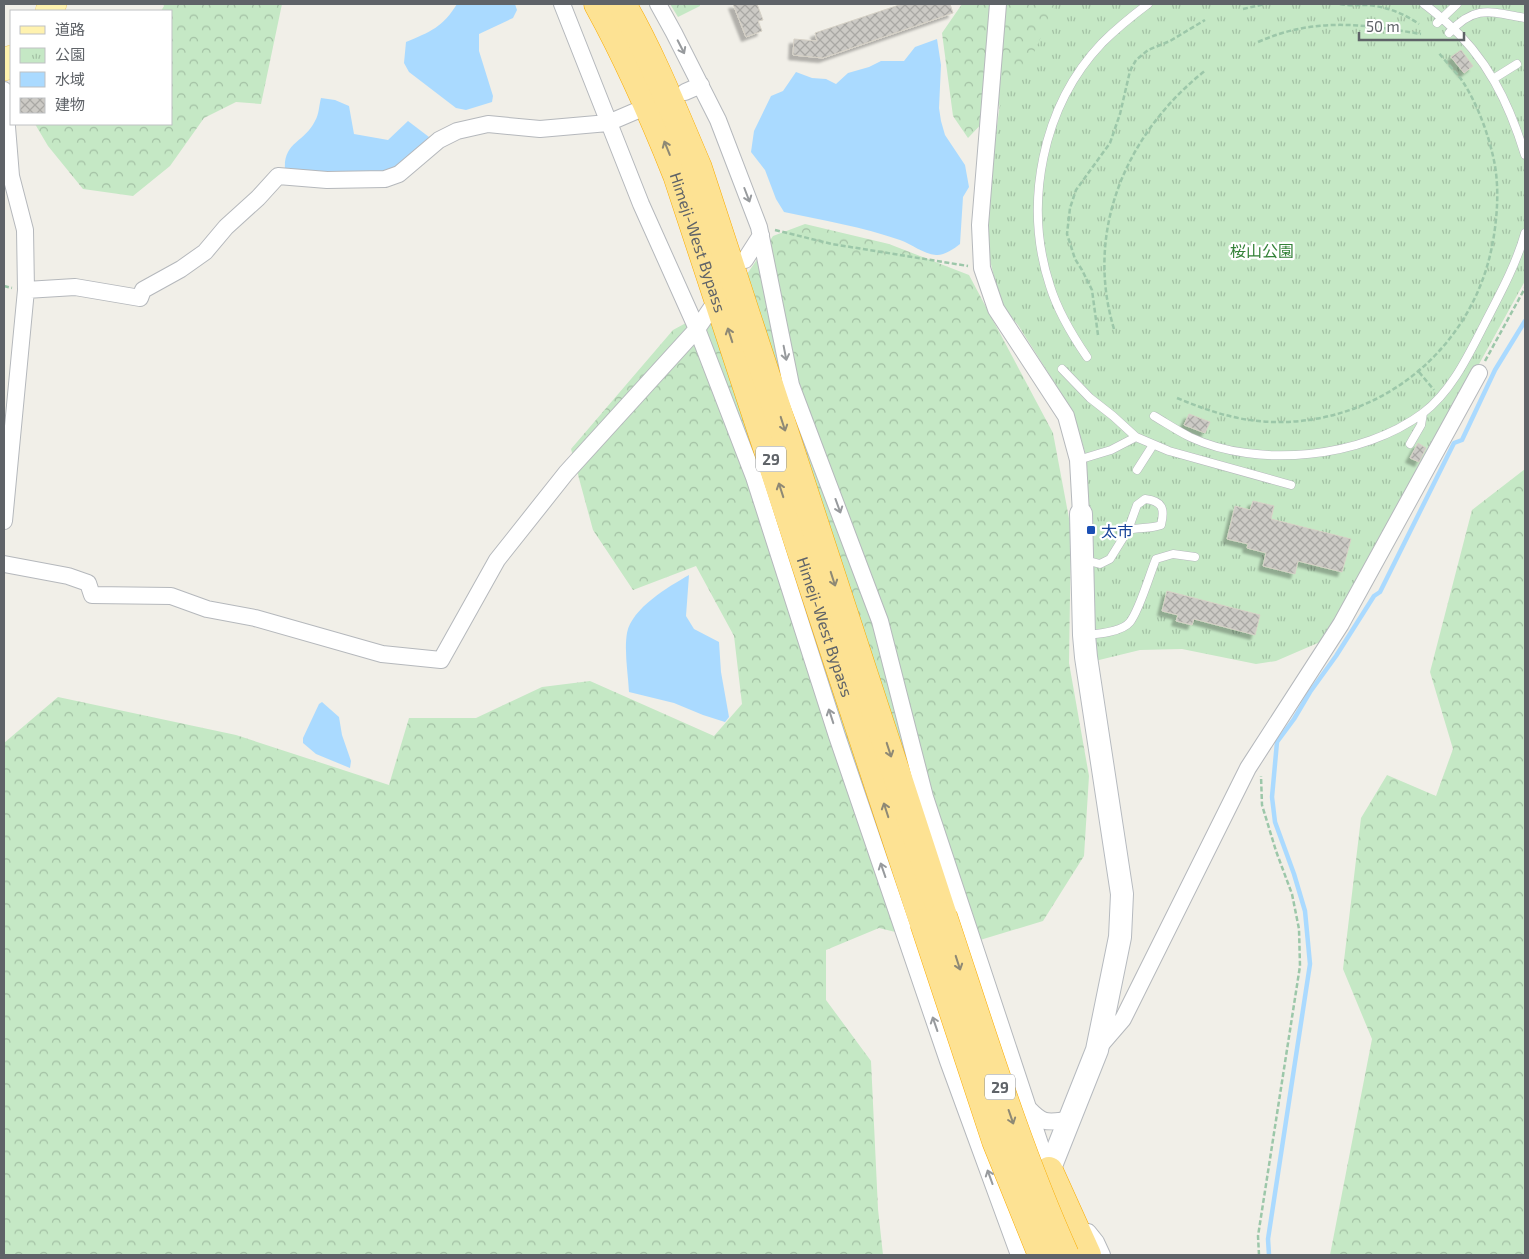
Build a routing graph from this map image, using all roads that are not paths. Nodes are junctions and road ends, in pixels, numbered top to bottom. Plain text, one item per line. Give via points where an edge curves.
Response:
1 (562, 4) edge
2 (598, 4) edge
3 (622, 4) edge
4 (658, 4) edge
5 (998, 4) edge
6 (1148, 4) edge
7 (1424, 4) edge
8 (1457, 4) edge
9 (1525, 18) edge
10 (1439, 20) junction
11 (1451, 31) junction
12 (1517, 64) dead end
13 (1493, 79) junction
14 (701, 85) junction
15 (4, 90) edge
16 (685, 92) dead end
17 (636, 111) dead end
18 (608, 123) junction
19 (1525, 155) edge
20 (760, 231) junction
21 (1525, 233) edge
22 (745, 260) dead end
23 (26, 290) junction
24 (712, 307) dead end
25 (697, 329) junction
26 (1087, 357) dead end
27 (1062, 369) dead end
28 (1478, 373) road end
29 (1423, 413) junction
30 (1154, 416) dead end
31 (1136, 437) junction
32 (1410, 444) dead end
33 (1154, 445) junction
34 (1078, 460) junction
35 (1137, 470) dead end
36 (1291, 485) dead end
37 (1082, 514) joint
38 (4, 521) edge
39 (1128, 530) junction
40 (1195, 557) dead end
41 (1083, 559) junction
42 (4, 564) edge
43 (1084, 635) junction
44 (933, 920) junction
45 (1097, 1050) junction
46 (1028, 1108) junction
47 (1069, 1120) junction
48 (1049, 1171) junction
49 (999, 1200) junction
50 (1036, 1203) junction
51 (1029, 1226) junction
52 (1075, 1243) edge
53 (1020, 1255) edge
54 (1042, 1255) edge
55 (1102, 1255) edge

1 - 18 street
44 -> 2 highway, Himeji-West Bypass / 29 via 677,175 646,99
3 -> 44 highway, Himeji-West Bypass / 29 via 665,90 698,168
4 -> 14 street
5 - 34 street via 980,225 982,268 996,309 1066,416
6 - 26 lane via 1101,44 1086,63 1069,88 1051,129 1044,156 1038,192 1041,249 1061,313
7 - 10 lane
8 - 10 lane
9 - 11 lane via 1476,12
10 - 11 lane
11 - 13 lane via 1476,52
12 - 13 lane
13 - 19 lane via 1507,104
14 - 16 street
14 -> 20 street via 718,120
15 - 23 street via 11,176 25,230
17 - 18 street
18 - 23 street via 540,128 488,124 457,131 439,140 399,174 384,180 278,176 205,252 143,290 140,298 75,287
18 - 25 street
20 - 22 street
20 -> 46 street via 791,385 880,621 925,797
21 - 29 lane via 1499,297 1474,343 1451,382
23 - 38 street
24 - 25 street
25 - 42 street via 566,473 497,560 441,660 382,654 256,618 207,609 170,596 92,595 88,583
49 -> 25 street via 837,736 754,477
27 - 31 lane
28 - 45 street via 1341,624 1248,768 1123,1019
29 - 30 lane via 1362,443 1297,456 1236,451 1191,437
29 - 32 lane via 1421,425
31 - 33 lane
31 - 34 lane via 1111,450
33 - 35 lane
33 - 36 lane
34 - 37 street
37 - 41 street
39 - 39 lane via 1161,525 1162,507 1145,499 1137,505
39 - 41 lane via 1110,559 1100,564
40 - 43 lane via 1173,554 1156,559 1130,623 1107,634
41 - 43 street
43 - 45 street via 1122,894 1120,937
44 -> 52 highway, Himeji-West Bypass / 29, bridge via 1052,1227
44 - 54 highway, Himeji-West Bypass / 29, bridge via 996,1141
45 - 47 street
46 - 47 street via 1043,1121
46 - 48 street
47 - 48 street
48 - 50 street
48 - 52 highway
49 - 50 street via 1017,1204
49 - 53 street
50 - 51 street
51 - 52 street via 1059,1218
51 - 53 street
52 - 55 street via 1083,1227 1091,1234

